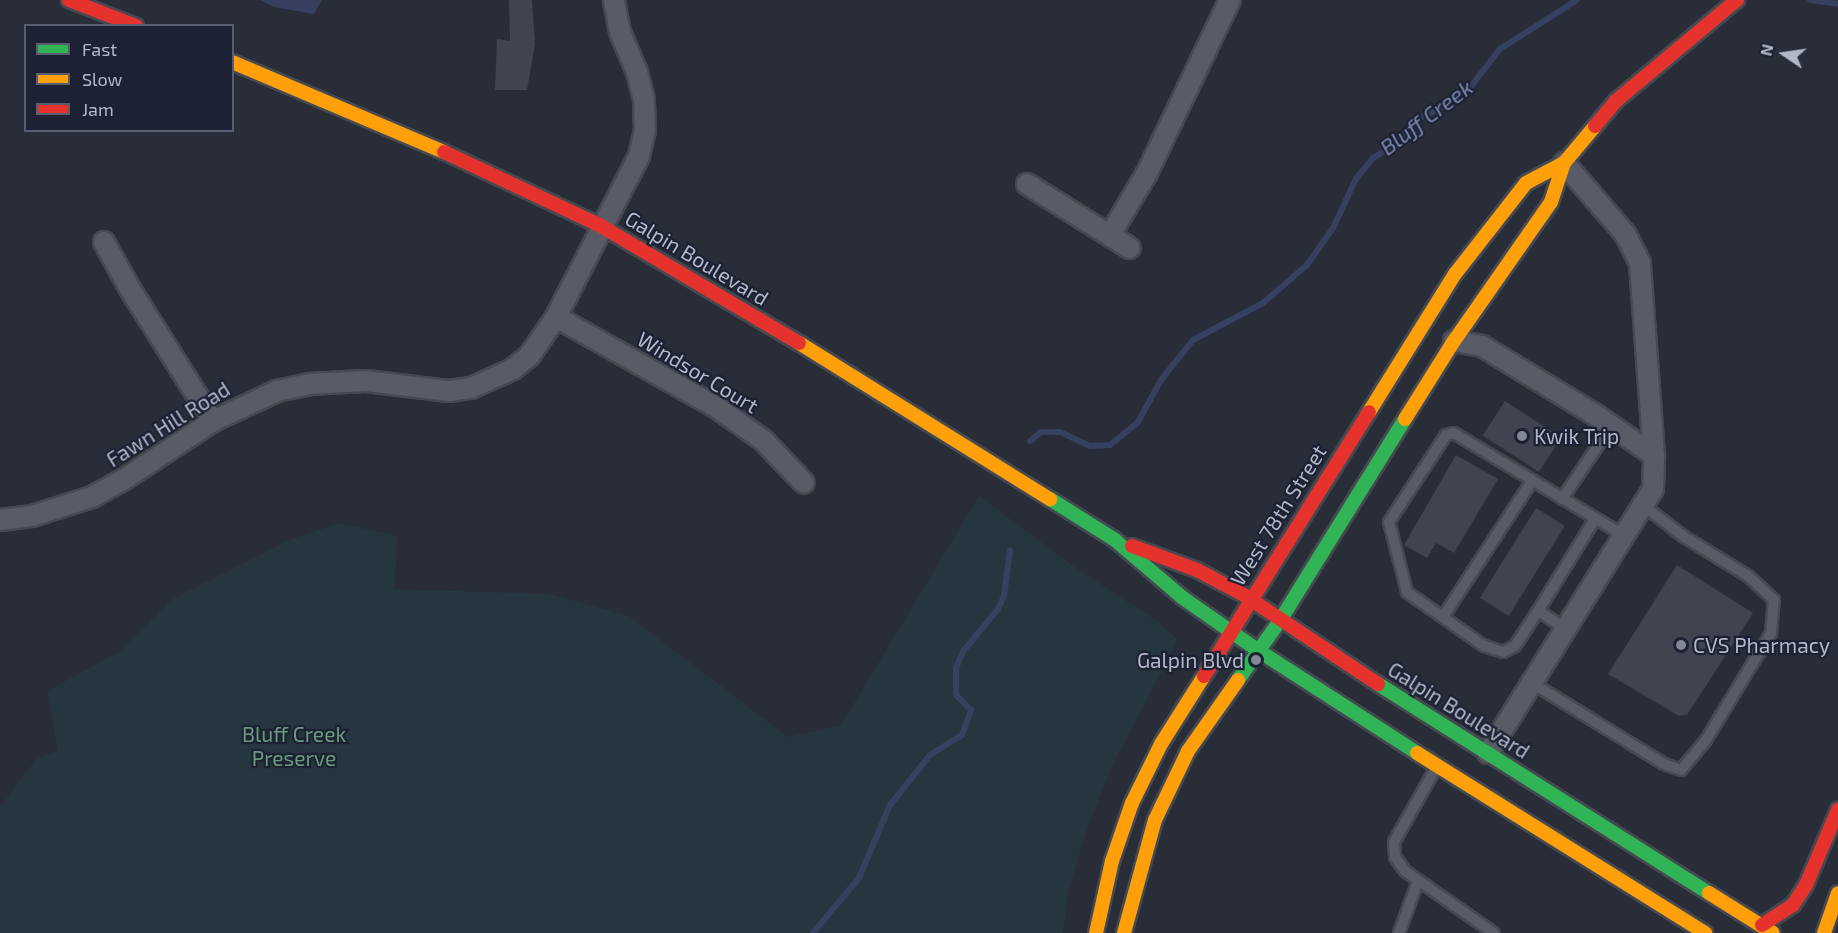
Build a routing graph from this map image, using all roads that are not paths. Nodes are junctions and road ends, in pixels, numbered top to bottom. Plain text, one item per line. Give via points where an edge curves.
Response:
1 (69, 0) edge
2 (614, 0) edge
3 (1230, 0) edge
4 (1737, 0) edge
5 (131, 24) edge
6 (234, 63) edge
7 (1564, 164) junction
8 (1027, 184) dead end
9 (601, 226) junction
10 (1110, 235) junction
11 (104, 242) dead end
12 (1130, 248) dead end
13 (556, 317) junction
14 (1454, 341) junction
15 (213, 421) junction
16 (1611, 426) junction
17 (1654, 455) junction
18 (1532, 480) junction
19 (804, 483) dead end
20 (1562, 499) junction
21 (1644, 506) junction
22 (1595, 519) junction
23 (0, 520) edge
24 (1625, 536) junction
25 (1115, 540) junction
26 (1251, 598) junction
27 (1538, 612) junction
28 (1443, 617) junction
29 (1281, 619) junction
30 (1566, 629) junction
31 (1231, 630) junction
32 (1259, 651) junction
33 (1532, 683) junction
34 (1488, 753) junction
35 (1437, 766) junction
36 (1838, 810) edge
37 (1418, 881) junction
38 (1838, 893) edge
39 (1768, 929) edge
40 (1096, 933) edge
41 (1124, 933) edge
42 (1399, 933) edge
43 (1494, 933) edge
44 (1705, 933) edge
45 (1824, 933) edge

1 - 5 street
2 - 9 street, Fawn Hill Road via 620,32 644,100 645,130 629,180
3 - 10 street via 1147,173
4 - 7 street, West 78th Street via 1616,101
6 - 9 street, Galpin Boulevard via 477,166
7 - 14 street, West 78th Street via 1551,202
7 - 17 street via 1626,235 1640,263
7 - 26 street, West 78th Street via 1526,183 1455,274
8 - 10 street
9 - 13 street, Fawn Hill Road
9 - 25 street, Galpin Boulevard
10 - 12 street
11 - 15 street
13 - 15 street, Fawn Hill Road via 530,355 513,369 471,388 449,391 366,381 309,384 276,391
13 - 19 street, Windsor Court via 716,406 763,440
14 - 16 street via 1482,346
14 - 29 street, West 78th Street
15 - 23 street, Fawn Hill Road via 92,497 32,516
16 - 17 street
16 - 20 lane
17 - 21 street via 1653,489
18 - 20 lane
18 - 28 lane
18 - 28 lane via 1454,433 1446,435 1389,522 1407,592
20 - 22 lane
21 - 24 street
21 - 33 lane via 1683,536 1748,576 1774,600 1772,633 1706,740 1681,770 1664,764
22 - 24 lane
22 - 27 lane
24 - 30 street
25 - 26 street, Galpin Boulevard via 1197,570
25 - 31 street, Galpin Boulevard via 1183,598
26 - 29 street, Galpin Boulevard
26 - 31 street, West 78th Street
27 - 28 lane via 1515,646 1503,652 1484,646
27 - 30 lane
29 - 32 street, West 78th Street
29 - 34 street, Galpin Boulevard
30 - 33 street
31 - 32 street, Galpin Boulevard
31 - 40 street, West 78th Street via 1161,744 1132,803 1112,861
32 - 35 street, Galpin Boulevard
32 - 41 street, West 78th Street via 1183,761 1155,820
33 - 34 street
34 - 39 street, Galpin Boulevard
35 - 37 lane via 1394,842 1395,857
35 - 44 street, Galpin Boulevard
36 - 39 street via 1806,885 1793,905
37 - 42 lane
37 - 43 lane
38 - 45 street

